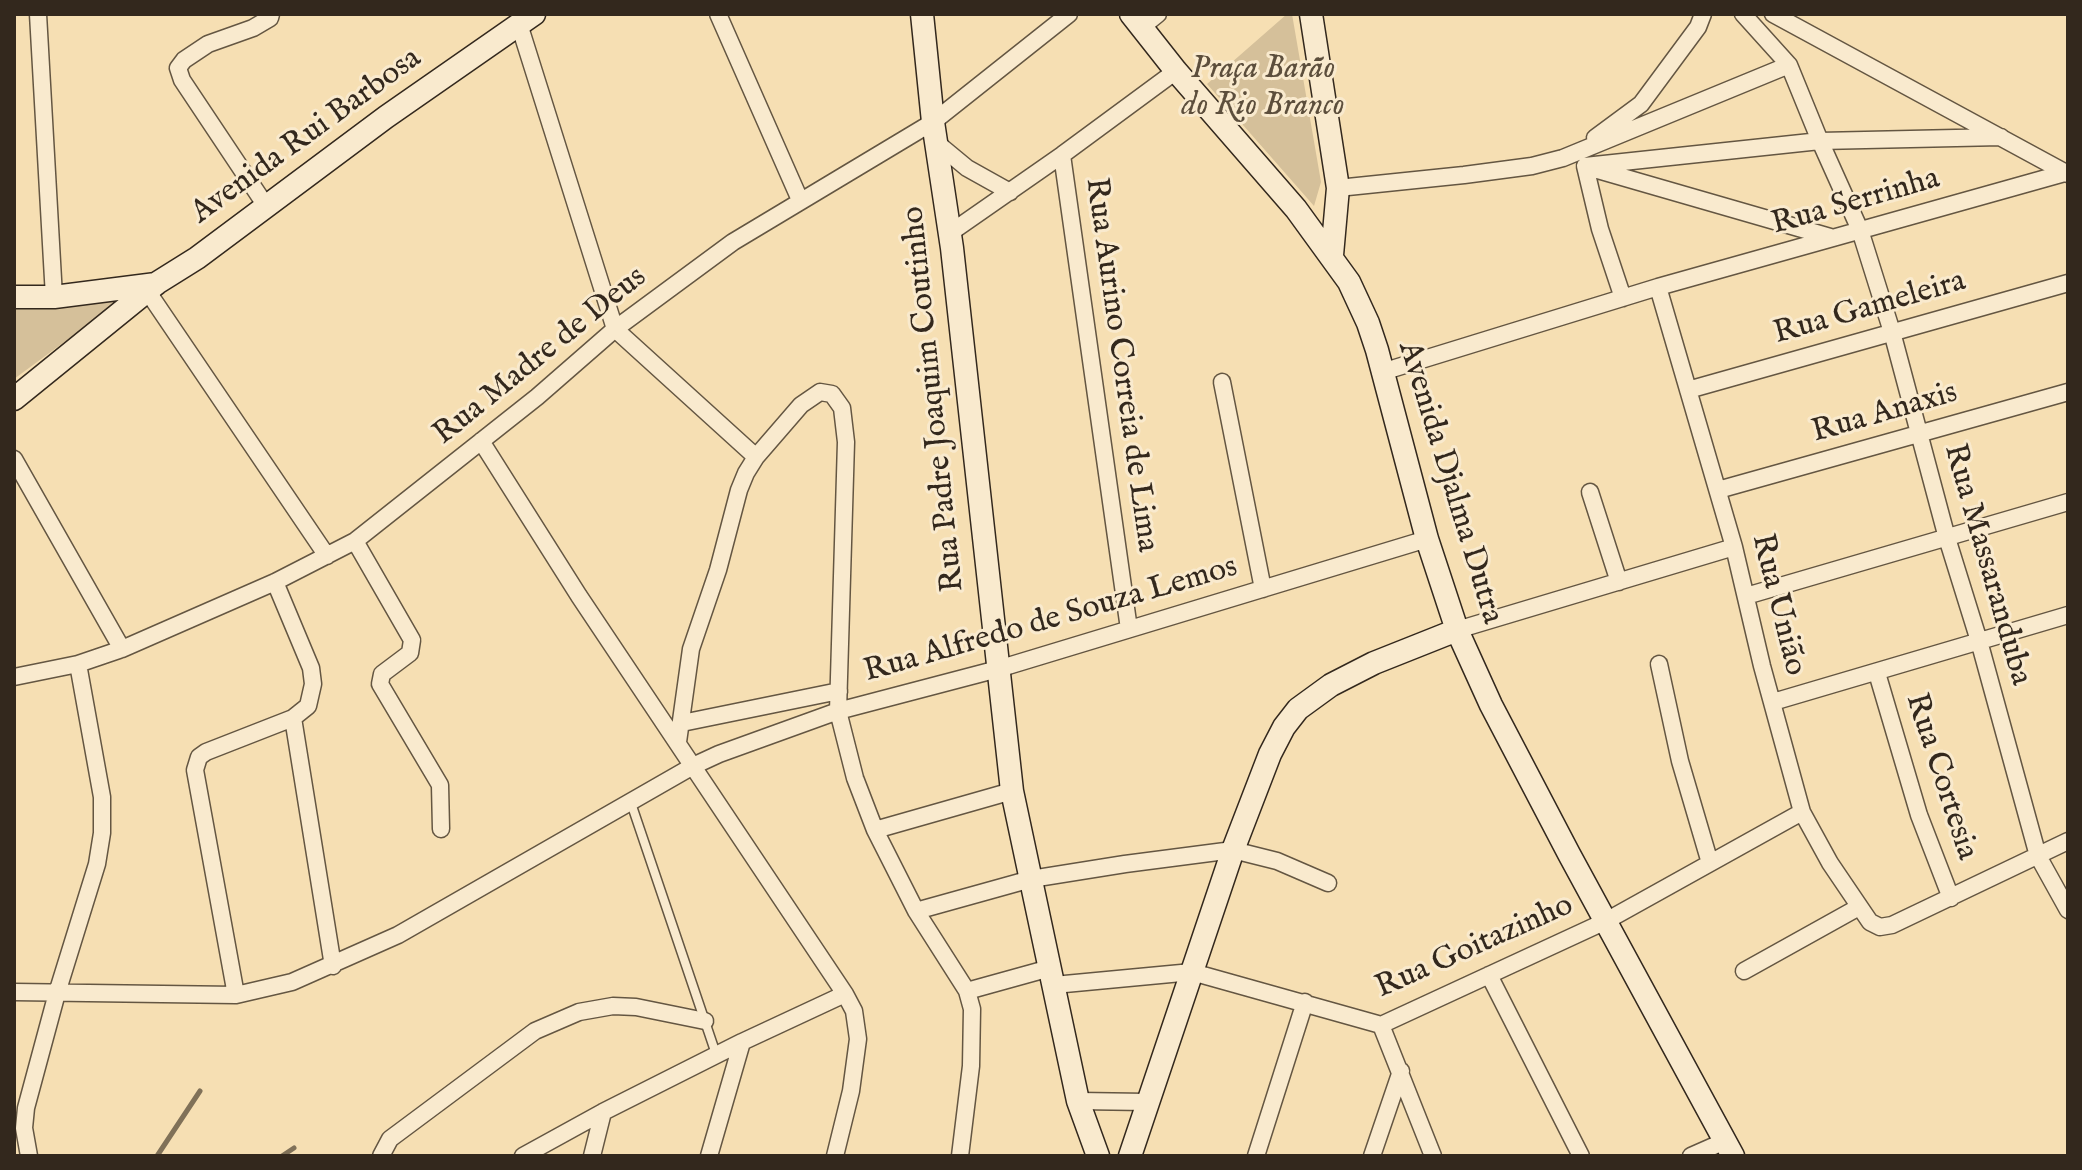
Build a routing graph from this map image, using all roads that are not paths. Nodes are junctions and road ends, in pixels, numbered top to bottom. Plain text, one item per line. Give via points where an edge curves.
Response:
1 (38, 14) edge
2 (271, 14) edge
3 (718, 14) edge
4 (922, 14) edge
5 (1069, 14) edge
6 (1311, 14) edge
7 (1703, 14) edge
8 (1743, 14) edge
9 (1773, 14) edge
10 (1144, 18) edge
11 (527, 19) edge
12 (1789, 65) junction
13 (1176, 71) junction
14 (936, 133) junction
15 (2001, 137) junction
16 (1820, 141) junction
17 (1062, 155) junction
18 (1563, 158) junction
19 (1585, 166) junction
20 (2068, 172) edge
21 (1338, 188) junction
22 (1010, 192) junction
23 (800, 200) junction
24 (266, 206) junction
25 (1860, 230) junction
26 (950, 233) junction
27 (1833, 238) junction
28 (1332, 255) junction
29 (2068, 283) edge
30 (1658, 287) junction
31 (152, 288) junction
32 (14, 297) edge
33 (54, 297) junction
34 (1623, 298) junction
35 (615, 329) junction
36 (1892, 332) junction
37 (1382, 372) junction
38 (1222, 382) dead end
39 (1688, 390) junction
40 (2068, 392) edge
41 (14, 399) edge
42 (1920, 434) junction
43 (481, 441) junction
44 (756, 457) junction
45 (14, 459) edge
46 (1718, 490) junction
47 (1590, 492) dead end
48 (2068, 502) edge
49 (1947, 538) junction
50 (1427, 539) junction
51 (355, 541) junction
52 (1734, 547) junction
53 (327, 556) junction
54 (275, 582) junction
55 (1619, 582) junction
56 (1263, 589) junction
57 (1746, 596) junction
58 (2068, 615) edge
59 (1129, 629) junction
60 (1457, 630) junction
61 (1979, 641) junction
62 (122, 649) junction
63 (78, 664) junction
64 (1659, 664) dead end
65 (998, 669) junction
66 (1877, 673) junction
67 (14, 677) edge
68 (839, 691) junction
69 (1773, 702) junction
70 (838, 711) junction
71 (293, 718) junction
72 (682, 723) junction
73 (678, 742) junction
74 (693, 766) junction
75 (1012, 791) junction
76 (631, 803) junction
77 (1802, 812) junction
78 (441, 829) dead end
79 (875, 830) junction
80 (2068, 841) edge
81 (1233, 850) junction
82 (2038, 856) junction
83 (1710, 863) junction
84 (1031, 879) junction
85 (1328, 883) dead end
86 (1951, 898) junction
87 (1859, 907) junction
88 (2068, 910) edge
89 (916, 911) junction
90 (1606, 921) junction
91 (333, 966) junction
92 (1744, 971) dead end
93 (1192, 972) junction
94 (1489, 975) junction
95 (1052, 976) junction
96 (967, 991) junction
97 (14, 992) edge
98 (57, 993) junction
99 (845, 994) junction
100 (236, 995) junction
101 (1305, 1002) junction
102 (705, 1021) junction
103 (1381, 1025) junction
104 (742, 1042) junction
105 (716, 1055) junction
106 (1401, 1071) junction
107 (1078, 1101) junction
108 (1147, 1102) junction
109 (603, 1112) junction
110 (1729, 1149) edge
111 (29, 1156) edge
112 (381, 1156) edge
113 (523, 1156) edge
114 (592, 1156) edge
115 (709, 1156) edge
116 (835, 1156) edge
117 (960, 1156) edge
118 (1098, 1156) edge
119 (1130, 1156) edge
120 (1256, 1156) edge
121 (1372, 1156) edge
122 (1433, 1156) edge
123 (1581, 1156) edge
124 (1691, 1156) edge

1 - 33 street
2 - 24 street via 253,28 208,44 178,68
3 - 23 street
4 - 14 street, Rua Padre Joaquim Coutinho
5 - 14 street, Rua Madre de Deus
6 - 21 street
7 - 18 street via 1641,104
8 - 12 street, Rua Massaranduba
9 - 15 street
10 - 13 street, Avenida Djalma Dutra
11 - 24 street, Avenida Rui Barbosa
11 - 35 street
12 - 16 street, Rua Massaranduba
12 - 18 street
13 - 17 street
13 - 28 street, Avenida Djalma Dutra
14 - 22 street via 967,168
14 - 23 street, Rua Madre de Deus
14 - 26 street, Rua Padre Joaquim Coutinho
15 - 16 street
15 - 20 street
16 - 19 street
16 - 25 street, Rua Massaranduba
17 - 22 street
17 - 59 street, Rua Aurino Correia de Lima
18 - 19 street
18 - 21 street
19 - 27 street
19 - 34 street
20 - 25 street, Rua Serrinha
21 - 28 street
22 - 26 street
23 - 35 street, Rua Madre de Deus
24 - 31 street, Avenida Rui Barbosa
25 - 27 street, Rua Serrinha
25 - 36 street, Rua Massaranduba
26 - 65 street, Rua Padre Joaquim Coutinho
27 - 30 street, Rua Serrinha
28 - 37 street, Avenida Djalma Dutra via 1368,323
29 - 36 street, Rua Gameleira
30 - 34 street, Rua Serrinha
30 - 39 street, Rua União
31 - 33 street
31 - 41 street, Avenida Rui Barbosa
31 - 53 street
32 - 33 street
34 - 37 street, Rua Serrinha
35 - 43 street, Rua Madre de Deus
35 - 44 street
36 - 39 street, Rua Gameleira
36 - 42 street, Rua Massaranduba
37 - 50 street, Avenida Djalma Dutra
38 - 56 street
39 - 46 street, Rua União
40 - 42 street, Rua Anaxis
42 - 46 street, Rua Anaxis
42 - 49 street, Rua Massaranduba
43 - 51 street, Rua Madre de Deus
43 - 73 street
44 - 68 street via 813,395 825,391 838,399 846,442
44 - 72 street via 739,490 691,649
45 - 62 street
46 - 52 street, Rua União
47 - 55 street
48 - 49 street
49 - 57 street
49 - 61 street, Rua Massaranduba
50 - 56 street, Rua Alfredo de Souza Lemos
50 - 60 street, Avenida Djalma Dutra
51 - 53 street, Rua Madre de Deus
51 - 78 street via 412,640 410,653 382,674 380,684 440,785
52 - 55 street
52 - 57 street, Rua União
53 - 54 street, Rua Madre de Deus
54 - 62 street, Rua Madre de Deus
54 - 71 street via 311,668 308,706
55 - 60 street
56 - 59 street, Rua Alfredo de Souza Lemos
57 - 69 street, Rua União
58 - 61 street
59 - 65 street, Rua Alfredo de Souza Lemos
60 - 81 street via 1363,669 1298,709 1270,754
60 - 90 street, Avenida Djalma Dutra
61 - 66 street
61 - 82 street, Rua Massaranduba
62 - 63 street, Rua Madre de Deus
63 - 67 street, Rua Madre de Deus
63 - 98 street via 102,797 102,833
64 - 83 street
65 - 70 street, Rua Alfredo de Souza Lemos
65 - 75 street, Rua Padre Joaquim Coutinho
66 - 69 street
66 - 86 street, Rua Cortesia via 1919,815
68 - 70 street
68 - 72 street
69 - 77 street, Rua União
70 - 74 street, Rua Alfredo de Souza Lemos
70 - 79 street
71 - 91 street
71 - 100 street via 206,752 196,763
72 - 73 street
73 - 74 street
74 - 76 street, Rua Alfredo de Souza Lemos
74 - 99 street
75 - 79 street
75 - 84 street, Rua Padre Joaquim Coutinho
76 - 91 street, Rua Alfredo de Souza Lemos
76 - 102 lane
77 - 83 street, Rua Goitazinho
77 - 87 street, Rua União
79 - 89 street
80 - 82 street
81 - 84 street
81 - 85 street via 1277,861
81 - 93 street
82 - 86 street
82 - 88 street, Rua Massaranduba
83 - 90 street, Rua Goitazinho
84 - 89 street
84 - 95 street, Rua Padre Joaquim Coutinho
86 - 87 street, Rua União via 1880,927
87 - 92 street
89 - 96 street
90 - 94 street, Rua Goitazinho
90 - 110 street, Avenida Djalma Dutra
91 - 100 street, Rua Alfredo de Souza Lemos
93 - 95 street, Rua Goitazinho
93 - 101 street, Rua Goitazinho
93 - 108 street
94 - 103 street, Rua Goitazinho
94 - 123 street
95 - 96 street, Rua Goitazinho
95 - 107 street, Rua Padre Joaquim Coutinho
96 - 117 street via 973,1036
97 - 98 street, Rua Alfredo de Souza Lemos
98 - 100 street, Rua Alfredo de Souza Lemos
98 - 111 street via 26,1108
99 - 104 street
99 - 116 street via 858,1039
101 - 103 street, Rua Goitazinho
101 - 120 street
102 - 105 lane
102 - 112 street via 636,1007 579,1012 535,1031 390,1139
103 - 106 street
104 - 105 street
104 - 115 street
105 - 109 street
106 - 121 street
106 - 122 street
107 - 108 street
107 - 118 street, Rua Padre Joaquim Coutinho
108 - 119 street
109 - 113 street
109 - 114 street
110 - 124 street

